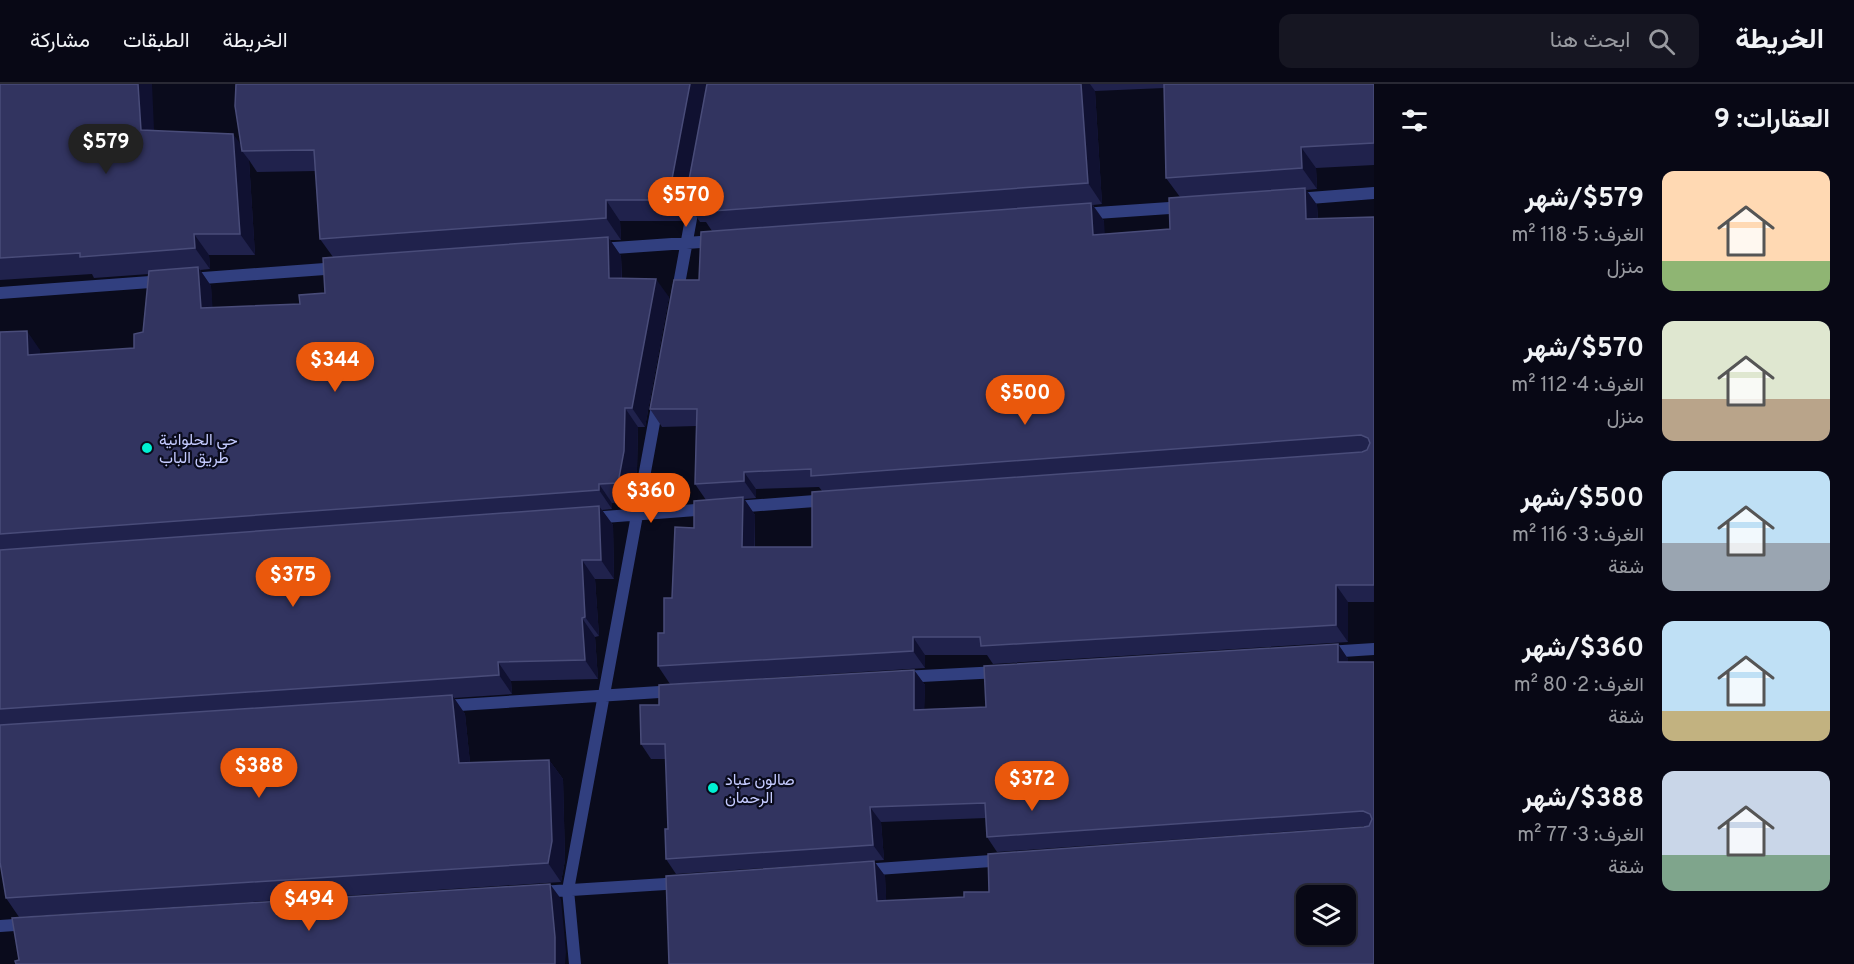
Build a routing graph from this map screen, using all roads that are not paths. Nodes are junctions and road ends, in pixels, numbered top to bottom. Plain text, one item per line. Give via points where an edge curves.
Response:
1 (697, 186) edge
2 (1374, 193) edge
3 (1279, 200) edge
4 (1196, 206) edge
5 (1066, 215) edge
6 (722, 240) edge
7 (686, 243) junction
8 (592, 250) edge
9 (355, 267) edge
10 (0, 293) edge
11 (676, 302) edge
12 (661, 384) edge
13 (839, 500) edge
14 (637, 514) junction
15 (578, 519) edge
16 (1374, 649) edge
17 (1315, 652) edge
18 (1007, 671) edge
19 (888, 678) edge
20 (687, 690) edge
21 (604, 696) junction
22 (426, 708) edge
23 (1019, 859) edge
24 (853, 870) edge
25 (699, 881) edge
26 (568, 891) junction
27 (533, 893) edge
28 (47, 923) edge
29 (0, 926) edge
30 (575, 964) edge

1 - 7 street
2 - 3 street
4 - 5 street
6 - 7 street
7 - 8 street
7 - 11 street
9 - 10 street
12 - 14 street
13 - 14 street
14 - 15 street
14 - 21 street
16 - 17 street
18 - 19 street
20 - 21 street
21 - 22 street
21 - 26 street
23 - 24 street
25 - 26 street
26 - 27 street
26 - 30 street
28 - 29 street

